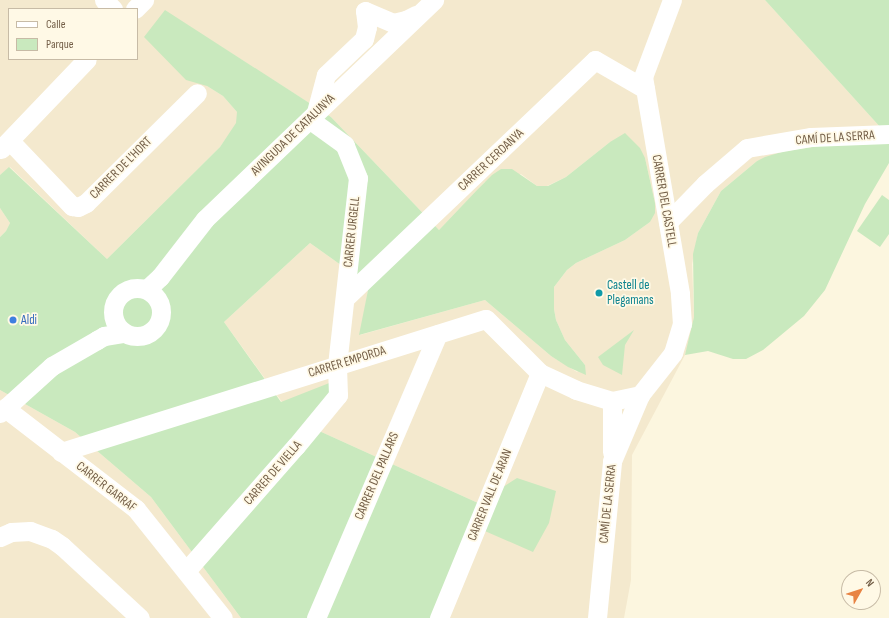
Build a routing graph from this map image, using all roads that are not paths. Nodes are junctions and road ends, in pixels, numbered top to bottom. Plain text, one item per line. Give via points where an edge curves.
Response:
1 (104, 0) edge
2 (144, 0) edge
3 (434, 0) edge
4 (672, 0) edge
5 (360, 6) edge
6 (112, 8) edge
7 (136, 8) edge
8 (420, 13) junction
9 (392, 40) junction
10 (86, 60) edge
11 (645, 89) junction
12 (196, 93) dead end
13 (313, 116) junction
14 (889, 134) edge
15 (5, 146) edge
16 (668, 222) junction
17 (155, 289) junction
18 (345, 298) junction
19 (113, 317) junction
20 (124, 333) junction
21 (438, 334) junction
22 (104, 336) junction
23 (337, 365) junction
24 (540, 373) junction
25 (640, 395) junction
26 (612, 401) junction
27 (2, 410) edge
28 (61, 452) junction
29 (612, 461) junction
30 (0, 537) edge
31 (186, 571) junction
32 (140, 618) edge
33 (224, 618) edge
34 (316, 618) edge
35 (439, 618) edge
36 (597, 618) edge

1 - 6 street
2 - 7 street
3 - 8 street, AVINGUDA DE CATALUNYA
4 - 11 street, CARRER DEL CASTELL via 643,77
5 - 8 street via 393,23
5 - 9 street
5 - 13 street via 367,28 364,39 326,75
8 - 9 street, AVINGUDA DE CATALUNYA
9 - 13 street, AVINGUDA DE CATALUNYA
10 - 15 street
11 - 16 street, CARRER DEL CASTELL
11 - 18 street, CARRER CERDANYA via 595,60
12 - 15 street, CARRER DE L'HORT via 86,203 78,207 72,206
13 - 17 street, AVINGUDA DE CATALUNYA via 205,219
13 - 18 street, CARRER URGELL via 345,145 358,178
14 - 16 street, CAMÍ DE LA SERRA via 811,137 747,148 704,184
16 - 25 street, CARRER DEL CASTELL via 680,293 682,324 674,353
17 - 19 street via 136,287 126,290 117,296 113,306
17 - 20 street via 162,310 160,321 154,330 145,335 135,336
18 - 23 street, CARRER URGELL
19 - 20 street
19 - 22 street
20 - 22 street
21 - 23 street, CARRER EMPORDA
21 - 24 street, CARRER EMPORDA via 486,319
21 - 34 street, CARRER DEL PALLARS
22 - 27 street via 52,366
23 - 28 street, CARRER EMPORDA
23 - 31 street, CARRER DE VIELLA via 338,395
24 - 26 street, CARRER EMPORDA via 576,390
24 - 35 street, CARRER VALL DE ARAN
25 - 26 street, CARRER EMPORDA
25 - 29 street, CAMÍ DE LA SERRA
26 - 29 street
27 - 28 street, CARRER GARRAF
28 - 31 street, CARRER GARRAF via 136,509
29 - 36 street, CAMÍ DE LA SERRA
30 - 32 street via 11,532 30,531 52,539
31 - 33 street, CARRER GARRAF

